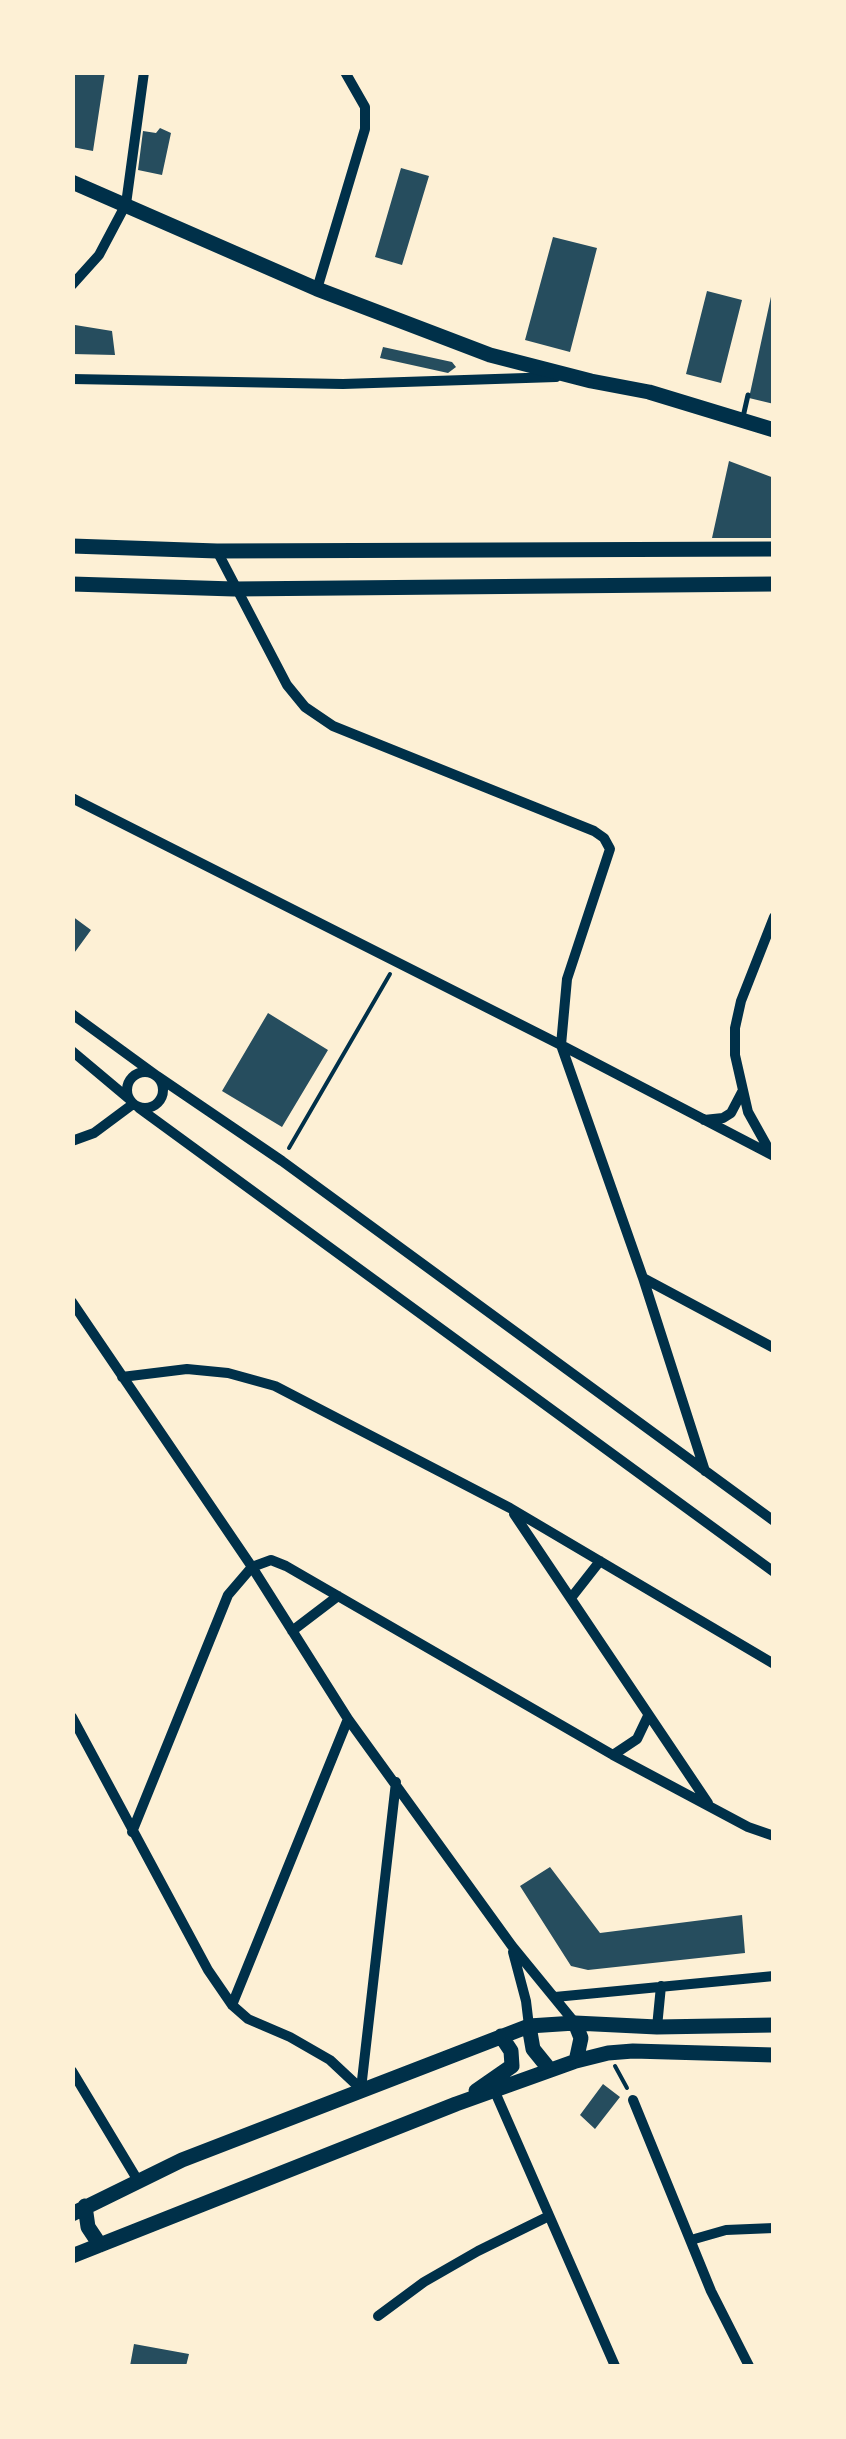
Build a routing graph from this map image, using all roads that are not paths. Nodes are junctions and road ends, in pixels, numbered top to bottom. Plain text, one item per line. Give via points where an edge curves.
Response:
1 (144, 72) edge
2 (346, 72) edge
3 (72, 182) edge
4 (126, 204) junction
5 (72, 285) edge
6 (317, 289) junction
7 (572, 376) junction
8 (72, 379) edge
9 (748, 395) dead end
10 (742, 420) junction
11 (774, 430) edge
12 (72, 546) edge
13 (774, 549) edge
14 (216, 551) junction
15 (72, 584) edge
16 (774, 584) edge
17 (234, 589) junction
18 (72, 798) edge
19 (774, 917) edge
20 (72, 1014) edge
21 (561, 1045) junction
22 (72, 1051) edge
23 (157, 1076) junction
24 (742, 1091) junction
25 (134, 1104) junction
26 (702, 1120) junction
27 (72, 1141) edge
28 (773, 1156) edge
29 (643, 1278) junction
30 (72, 1302) edge
31 (774, 1348) edge
32 (122, 1377) junction
33 (705, 1470) junction
34 (510, 1508) junction
35 (774, 1521) edge
36 (600, 1560) junction
37 (252, 1567) junction
38 (774, 1572) edge
39 (338, 1596) junction
40 (571, 1598) junction
41 (292, 1631) junction
42 (774, 1664) edge
43 (648, 1716) junction
44 (72, 1717) edge
45 (348, 1720) junction
46 (613, 1755) junction
47 (396, 1782) junction
48 (708, 1804) junction
49 (132, 1832) junction
50 (774, 1836) edge
51 (512, 1946) junction
52 (774, 1976) edge
53 (661, 1986) junction
54 (555, 1997) junction
55 (232, 2005) junction
56 (575, 2023) junction
57 (774, 2024) edge
58 (528, 2026) junction
59 (656, 2027) junction
60 (501, 2036) junction
61 (774, 2054) edge
62 (576, 2061) junction
63 (550, 2070) junction
64 (72, 2071) edge
65 (361, 2089) junction
66 (495, 2092) junction
67 (633, 2100) road end
68 (456, 2104) junction
69 (136, 2180) junction
70 (76, 2212) edge
71 (547, 2217) junction
72 (774, 2228) edge
73 (691, 2240) junction
74 (100, 2245) junction
75 (78, 2254) edge
76 (72, 2271) edge
77 (378, 2316) dead end
78 (614, 2366) edge
79 (749, 2366) edge

1 - 4 street
2 - 6 street via 366,108 365,129
3 - 4 main road
4 - 5 street via 99,255
4 - 6 main road
6 - 7 main road via 490,355
7 - 8 street via 344,384
7 - 10 main road
9 - 10 lane
10 - 11 main road
12 - 14 main road
13 - 14 main road
14 - 17 street
15 - 17 main road
16 - 17 main road
17 - 21 street via 287,685 332,726 604,838 610,849 567,979
18 - 21 street
19 - 24 street via 735,1028
20 - 23 street
21 - 26 street
21 - 29 street
22 - 25 street
23 - 25 street via 162,1097 150,1108
23 - 25 street via 134,1076 127,1086
23 - 33 street
24 - 26 street via 731,1112
24 - 28 street
25 - 27 street
25 - 38 street
26 - 28 street
29 - 31 street
29 - 33 street
30 - 32 street
32 - 34 street via 187,1369 275,1386
32 - 37 street
33 - 35 street
34 - 36 street
34 - 40 street
36 - 40 street
36 - 42 street
37 - 39 street via 271,1560
37 - 41 street
37 - 49 street via 228,1595
39 - 41 street
39 - 46 street
40 - 43 street
41 - 45 street
43 - 46 street via 637,1739
43 - 48 street
44 - 49 street
45 - 47 street
45 - 55 street
46 - 48 street
47 - 51 street
47 - 65 street
48 - 50 street
49 - 55 street
51 - 54 street
51 - 58 street
52 - 53 street
53 - 54 street
53 - 59 street
54 - 56 street
55 - 65 street via 330,2060
56 - 58 main road
56 - 59 main road
56 - 62 main road via 581,2038
57 - 59 main road
58 - 60 main road
58 - 63 main road via 533,2050
60 - 65 main road
60 - 68 main road via 512,2066
61 - 62 main road via 608,2052
62 - 63 main road
63 - 66 main road
64 - 69 street
65 - 69 main road
66 - 68 main road
66 - 71 street
67 - 73 street
68 - 74 main road
69 - 70 main road
70 - 74 main road
71 - 77 street via 424,2282
71 - 78 street
72 - 73 street
73 - 79 street
74 - 75 main road
75 - 76 main road

